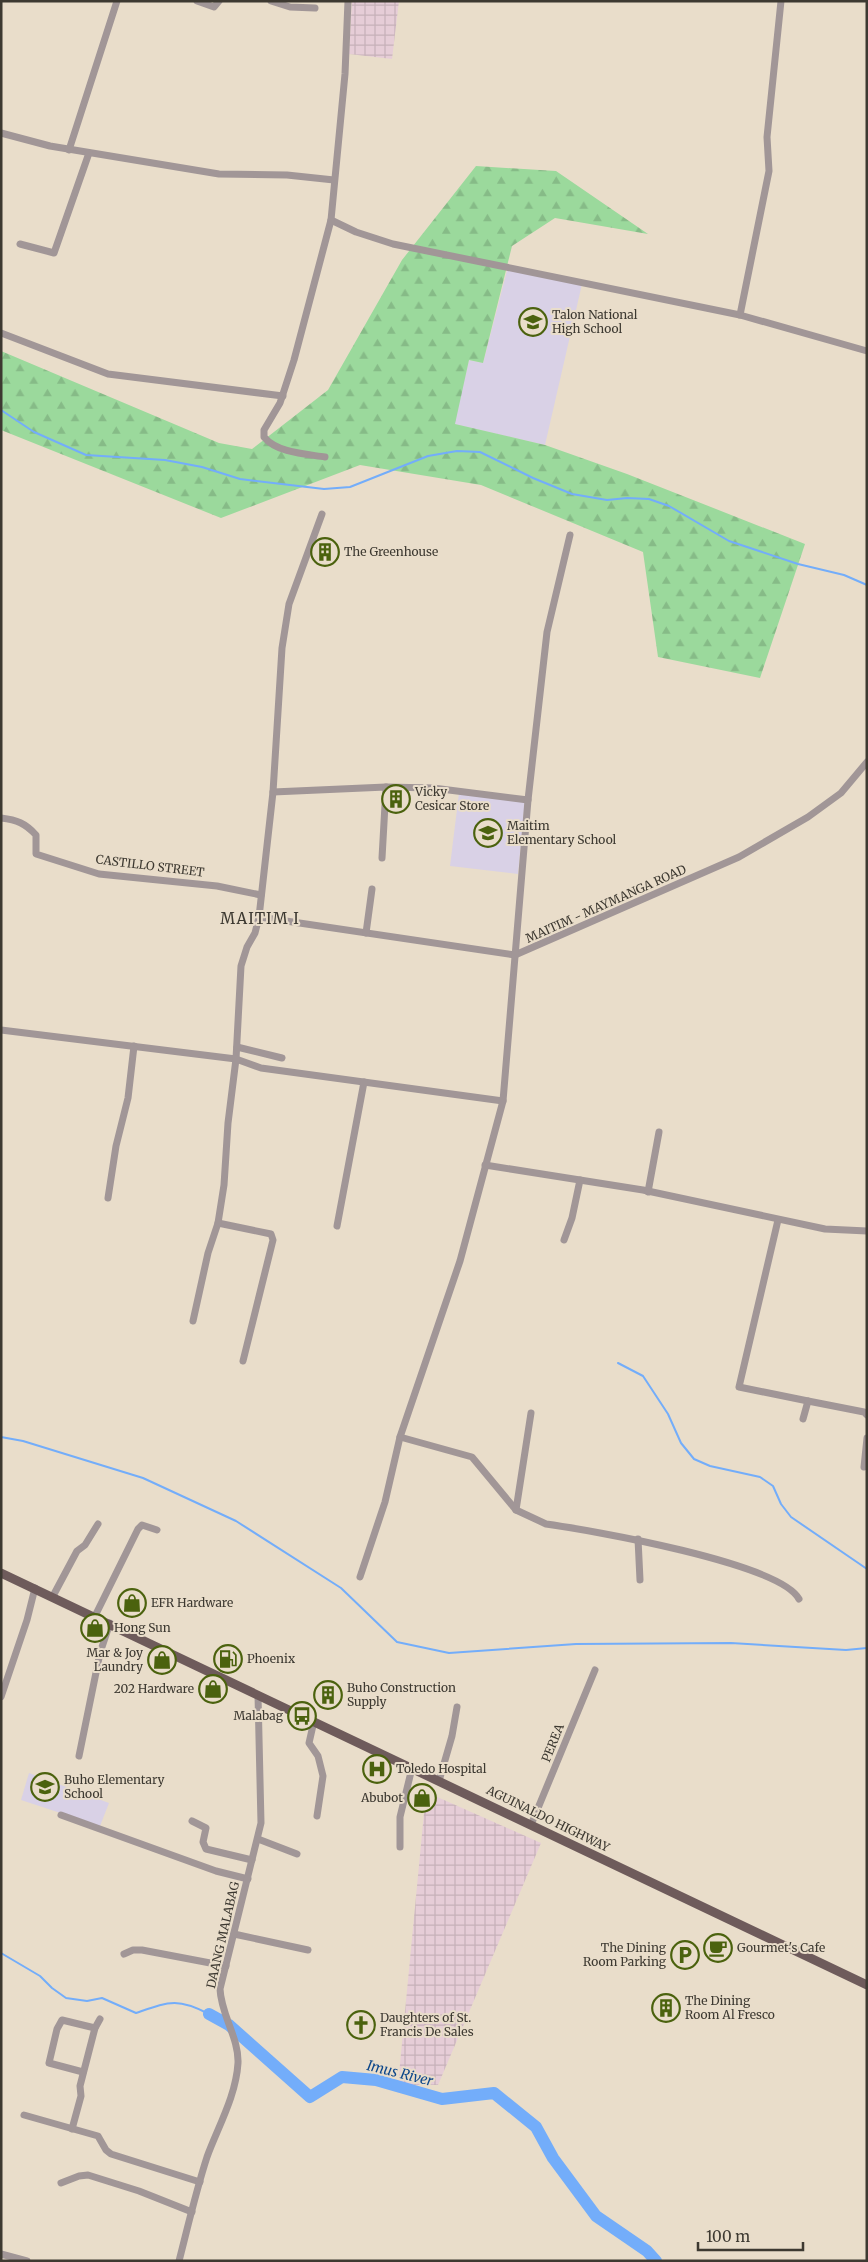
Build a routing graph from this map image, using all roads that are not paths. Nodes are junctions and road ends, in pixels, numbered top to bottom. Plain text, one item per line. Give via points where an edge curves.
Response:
1 (117, 1) edge
2 (197, 1) edge
3 (219, 1) edge
4 (271, 1) edge
5 (348, 1) edge
6 (781, 1) edge
7 (315, 8) dead end
8 (1, 133) edge
9 (69, 150) junction
10 (89, 153) junction
11 (334, 180) junction
12 (331, 220) junction
13 (20, 244) dead end
14 (740, 315) junction
15 (1, 333) edge
16 (867, 351) edge
17 (283, 396) junction
18 (325, 457) dead end
19 (322, 514) dead end
20 (570, 535) dead end
21 (867, 762) edge
22 (386, 787) junction
23 (273, 792) junction
24 (528, 800) junction
25 (1, 818) edge
26 (382, 858) dead end
27 (372, 889) dead end
28 (262, 895) junction
29 (259, 916) junction
30 (366, 933) junction
31 (516, 955) junction
32 (1, 1030) edge
33 (134, 1046) junction
34 (237, 1047) junction
35 (282, 1058) dead end
36 (236, 1059) junction
37 (364, 1082) junction
38 (503, 1101) junction
39 (659, 1132) dead end
40 (485, 1165) junction
41 (580, 1180) junction
42 (648, 1192) junction
43 (108, 1198) dead end
44 (778, 1220) junction
45 (218, 1223) junction
46 (336, 1226) dead end
47 (867, 1231) edge
48 (564, 1240) dead end
49 (193, 1321) dead end
50 (243, 1361) dead end
51 (808, 1402) junction
52 (531, 1413) dead end
53 (867, 1415) edge
54 (803, 1419) dead end
55 (400, 1437) junction
56 (867, 1438) edge
57 (864, 1467) dead end
58 (516, 1510) junction
59 (98, 1524) dead end
60 (157, 1530) dead end
61 (638, 1539) junction
62 (1, 1572) edge
63 (360, 1577) dead end
64 (640, 1580) dead end
65 (35, 1588) junction
66 (53, 1596) junction
67 (799, 1599) dead end
68 (96, 1616) junction
69 (110, 1624) junction
70 (595, 1670) dead end
71 (258, 1695) junction
72 (1, 1697) edge
73 (458, 1707) dead end
74 (314, 1721) junction
75 (79, 1756) dead end
76 (412, 1768) junction
77 (439, 1781) junction
78 (61, 1815) dead end
79 (317, 1816) dead end
80 (192, 1821) dead end
81 (531, 1825) junction
82 (258, 1839) junction
83 (400, 1846) dead end
84 (296, 1854) dead end
85 (252, 1860) junction
86 (248, 1879) junction
87 (234, 1934) junction
88 (308, 1950) dead end
89 (124, 1954) dead end
90 (226, 1966) junction
91 (867, 1985) edge
92 (100, 2019) dead end
93 (95, 2028) junction
94 (83, 2072) junction
95 (24, 2115) dead end
96 (72, 2129) junction
97 (200, 2182) junction
98 (61, 2184) dead end
99 (192, 2212) junction
100 (1, 2254) edge
101 (27, 2261) edge
102 (179, 2261) edge

1 - 9 street
2 - 3 street via 214,7
4 - 7 street via 290,7
5 - 11 street via 345,74
6 - 14 street via 766,136 769,171
8 - 9 street
9 - 10 street
10 - 11 street via 219,174 287,175
10 - 13 street via 54,253
11 - 12 street
12 - 14 street via 394,244
12 - 17 street
14 - 16 street
15 - 17 street via 108,374
17 - 18 street via 264,430 264,437 269,444
19 - 23 street via 290,604 283,639
20 - 24 street via 547,632
21 - 31 street, MAITIM - MAYMANGA ROAD via 841,793 808,817 738,857
22 - 23 street
22 - 24 street via 434,788
22 - 26 street
23 - 28 street
24 - 31 street
25 - 28 street, CASTILLO STREET via 16,820 36,835 36,854 99,874 217,886
27 - 30 street
28 - 29 street
29 - 30 street, MAITIM - MAYMANGA ROAD
29 - 34 street via 256,933 241,966
30 - 31 street, MAITIM - MAYMANGA ROAD
31 - 38 street
32 - 33 street
33 - 36 street
33 - 43 street via 128,1098
34 - 35 street
34 - 36 street
36 - 37 street via 261,1068
36 - 45 street
37 - 38 street
37 - 46 street
38 - 40 street
39 - 42 street
40 - 41 street
40 - 55 street via 442,1320
41 - 42 street
41 - 48 street
42 - 44 street
44 - 47 street via 825,1229
44 - 51 street via 739,1387
45 - 49 street
45 - 50 street via 262,1231 270,1234 273,1240
51 - 53 street
51 - 54 street
52 - 58 street
55 - 58 street via 472,1457
55 - 63 street via 385,1502
56 - 57 street
58 - 61 street via 546,1524
59 - 66 street via 85,1546 77,1552
60 - 68 street via 142,1525 138,1529
61 - 64 street
61 - 67 street via 744,1568 793,1591
62 - 65 main road, AGUINALDO HIGHWAY
65 - 66 main road, AGUINALDO HIGHWAY
65 - 72 street
66 - 68 main road, AGUINALDO HIGHWAY
68 - 69 main road, AGUINALDO HIGHWAY
69 - 71 main road, AGUINALDO HIGHWAY
69 - 75 street via 100,1653
70 - 81 street, PEREA
71 - 74 main road, AGUINALDO HIGHWAY
71 - 82 street, DAANG MALABAG via 262,1806
73 - 77 street
74 - 76 main road, AGUINALDO HIGHWAY
74 - 79 street via 309,1743 318,1756 323,1776
76 - 77 main road, AGUINALDO HIGHWAY
76 - 83 street via 400,1817
77 - 81 main road, AGUINALDO HIGHWAY
78 - 86 street via 208,1868
80 - 85 street via 206,1828 202,1842 206,1848
81 - 91 main road, AGUINALDO HIGHWAY
82 - 84 street
82 - 85 street, DAANG MALABAG
85 - 86 street, DAANG MALABAG
86 - 87 street, DAANG MALABAG
87 - 88 street
87 - 90 street, DAANG MALABAG
89 - 90 street via 142,1950
90 - 97 street, DAANG MALABAG via 220,2000 238,2053 236,2079
92 - 93 street
93 - 94 street
93 - 94 street via 62,2020 57,2029 49,2063
94 - 96 street via 81,2096
95 - 96 street
96 - 97 street via 98,2136 111,2154
97 - 99 street, DAANG MALABAG
98 - 99 street via 88,2175
99 - 102 street, DAANG MALABAG
100 - 101 street

